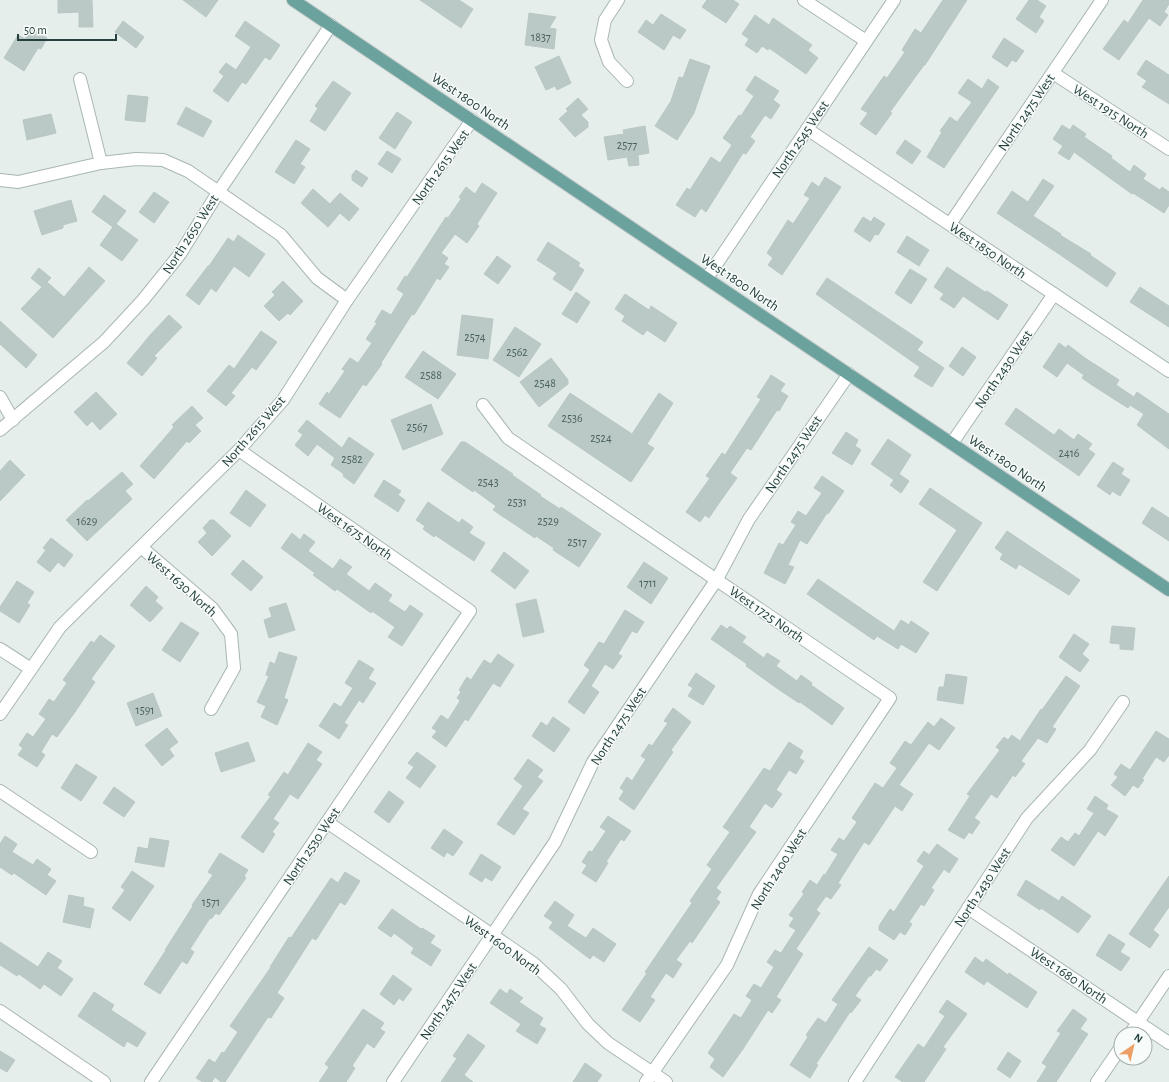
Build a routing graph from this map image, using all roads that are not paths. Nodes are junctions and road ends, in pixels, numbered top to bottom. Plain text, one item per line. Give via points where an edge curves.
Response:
1 (293, 0) edge
2 (618, 0) edge
3 (804, 0) edge
4 (894, 0) edge
5 (1102, 0) edge
6 (331, 25) junction
7 (866, 41) junction
8 (1053, 73) junction
9 (80, 79) dead end
10 (627, 81) dead end
11 (472, 120) junction
12 (807, 129) junction
13 (1169, 149) edge
14 (101, 163) junction
15 (0, 180) edge
16 (218, 191) junction
17 (950, 224) junction
18 (707, 278) junction
19 (1054, 294) junction
20 (347, 300) junction
21 (1169, 371) edge
22 (849, 374) junction
23 (0, 397) edge
24 (483, 405) dead end
25 (13, 420) junction
26 (0, 430) edge
27 (952, 443) junction
28 (239, 450) junction
29 (141, 547) junction
30 (717, 579) junction
31 (1169, 590) edge
32 (470, 611) joint
33 (0, 648) edge
34 (31, 669) junction
35 (890, 698) joint
36 (1123, 702) dead end
37 (211, 709) dead end
38 (0, 714) edge
39 (0, 791) edge
40 (327, 822) junction
41 (91, 852) dead end
42 (968, 908) junction
43 (492, 936) junction
44 (1169, 976) edge
45 (0, 1011) edge
46 (1138, 1022) junction
47 (1135, 1026) edge
48 (1169, 1043) edge
49 (1113, 1059) edge
50 (649, 1077) edge
51 (104, 1082) edge
52 (151, 1082) edge
53 (393, 1082) edge
54 (666, 1082) edge
55 (855, 1082) edge
56 (1097, 1082) edge

1 - 6 main road, West 1800 North
2 - 10 street via 605,20 601,40 608,62
3 - 7 street
4 - 7 street, North 2545 West
5 - 8 street, North 2475 West
6 - 11 main road, West 1800 North
6 - 16 street, North 2650 West
7 - 12 street, North 2545 West
8 - 13 street, West 1915 North
8 - 17 street, North 2475 West
9 - 14 street
11 - 18 main road, West 1800 North
11 - 20 street, North 2615 West
12 - 17 street, West 1850 North
12 - 18 street, North 2545 West
14 - 15 street via 18,182
14 - 16 street via 136,159 162,160 188,171
16 - 20 street via 281,235 317,278
16 - 25 street, North 2650 West via 180,254 144,300 104,342
17 - 19 street, West 1850 North
18 - 22 main road, West 1800 North
19 - 21 street, West 1850 North
19 - 27 street, North 2430 West
20 - 28 street, North 2615 West via 283,400
22 - 27 main road, West 1800 North
22 - 30 street, North 2475 West via 749,519
23 - 25 street
24 - 30 street, West 1725 North via 508,438
25 - 26 street, North 2650 West
27 - 31 main road, West 1800 North
28 - 29 street, North 2615 West
28 - 32 street, West 1675 North
29 - 34 street, North 2615 West via 60,627
29 - 37 street, West 1630 North via 212,608 231,634 234,668
30 - 35 street, West 1725 North
30 - 43 street, North 2475 West via 594,762 555,842
32 - 40 street, North 2530 West
33 - 34 street
34 - 38 street, North 2615 West
35 - 50 street, North 2400 West via 759,894 727,965
36 - 42 street, North 2430 West via 1090,750 1027,818
39 - 41 street
40 - 43 street, West 1600 North
40 - 52 street, North 2530 West
42 - 46 street, West 1680 North
42 - 55 street, North 2430 West
43 - 50 street, West 1600 North via 533,963 561,988 588,1024
43 - 53 street, North 2475 West
44 - 46 street
45 - 51 street
46 - 47 street
46 - 48 street, West 1680 North
49 - 56 street
50 - 54 street, West 1600 North

